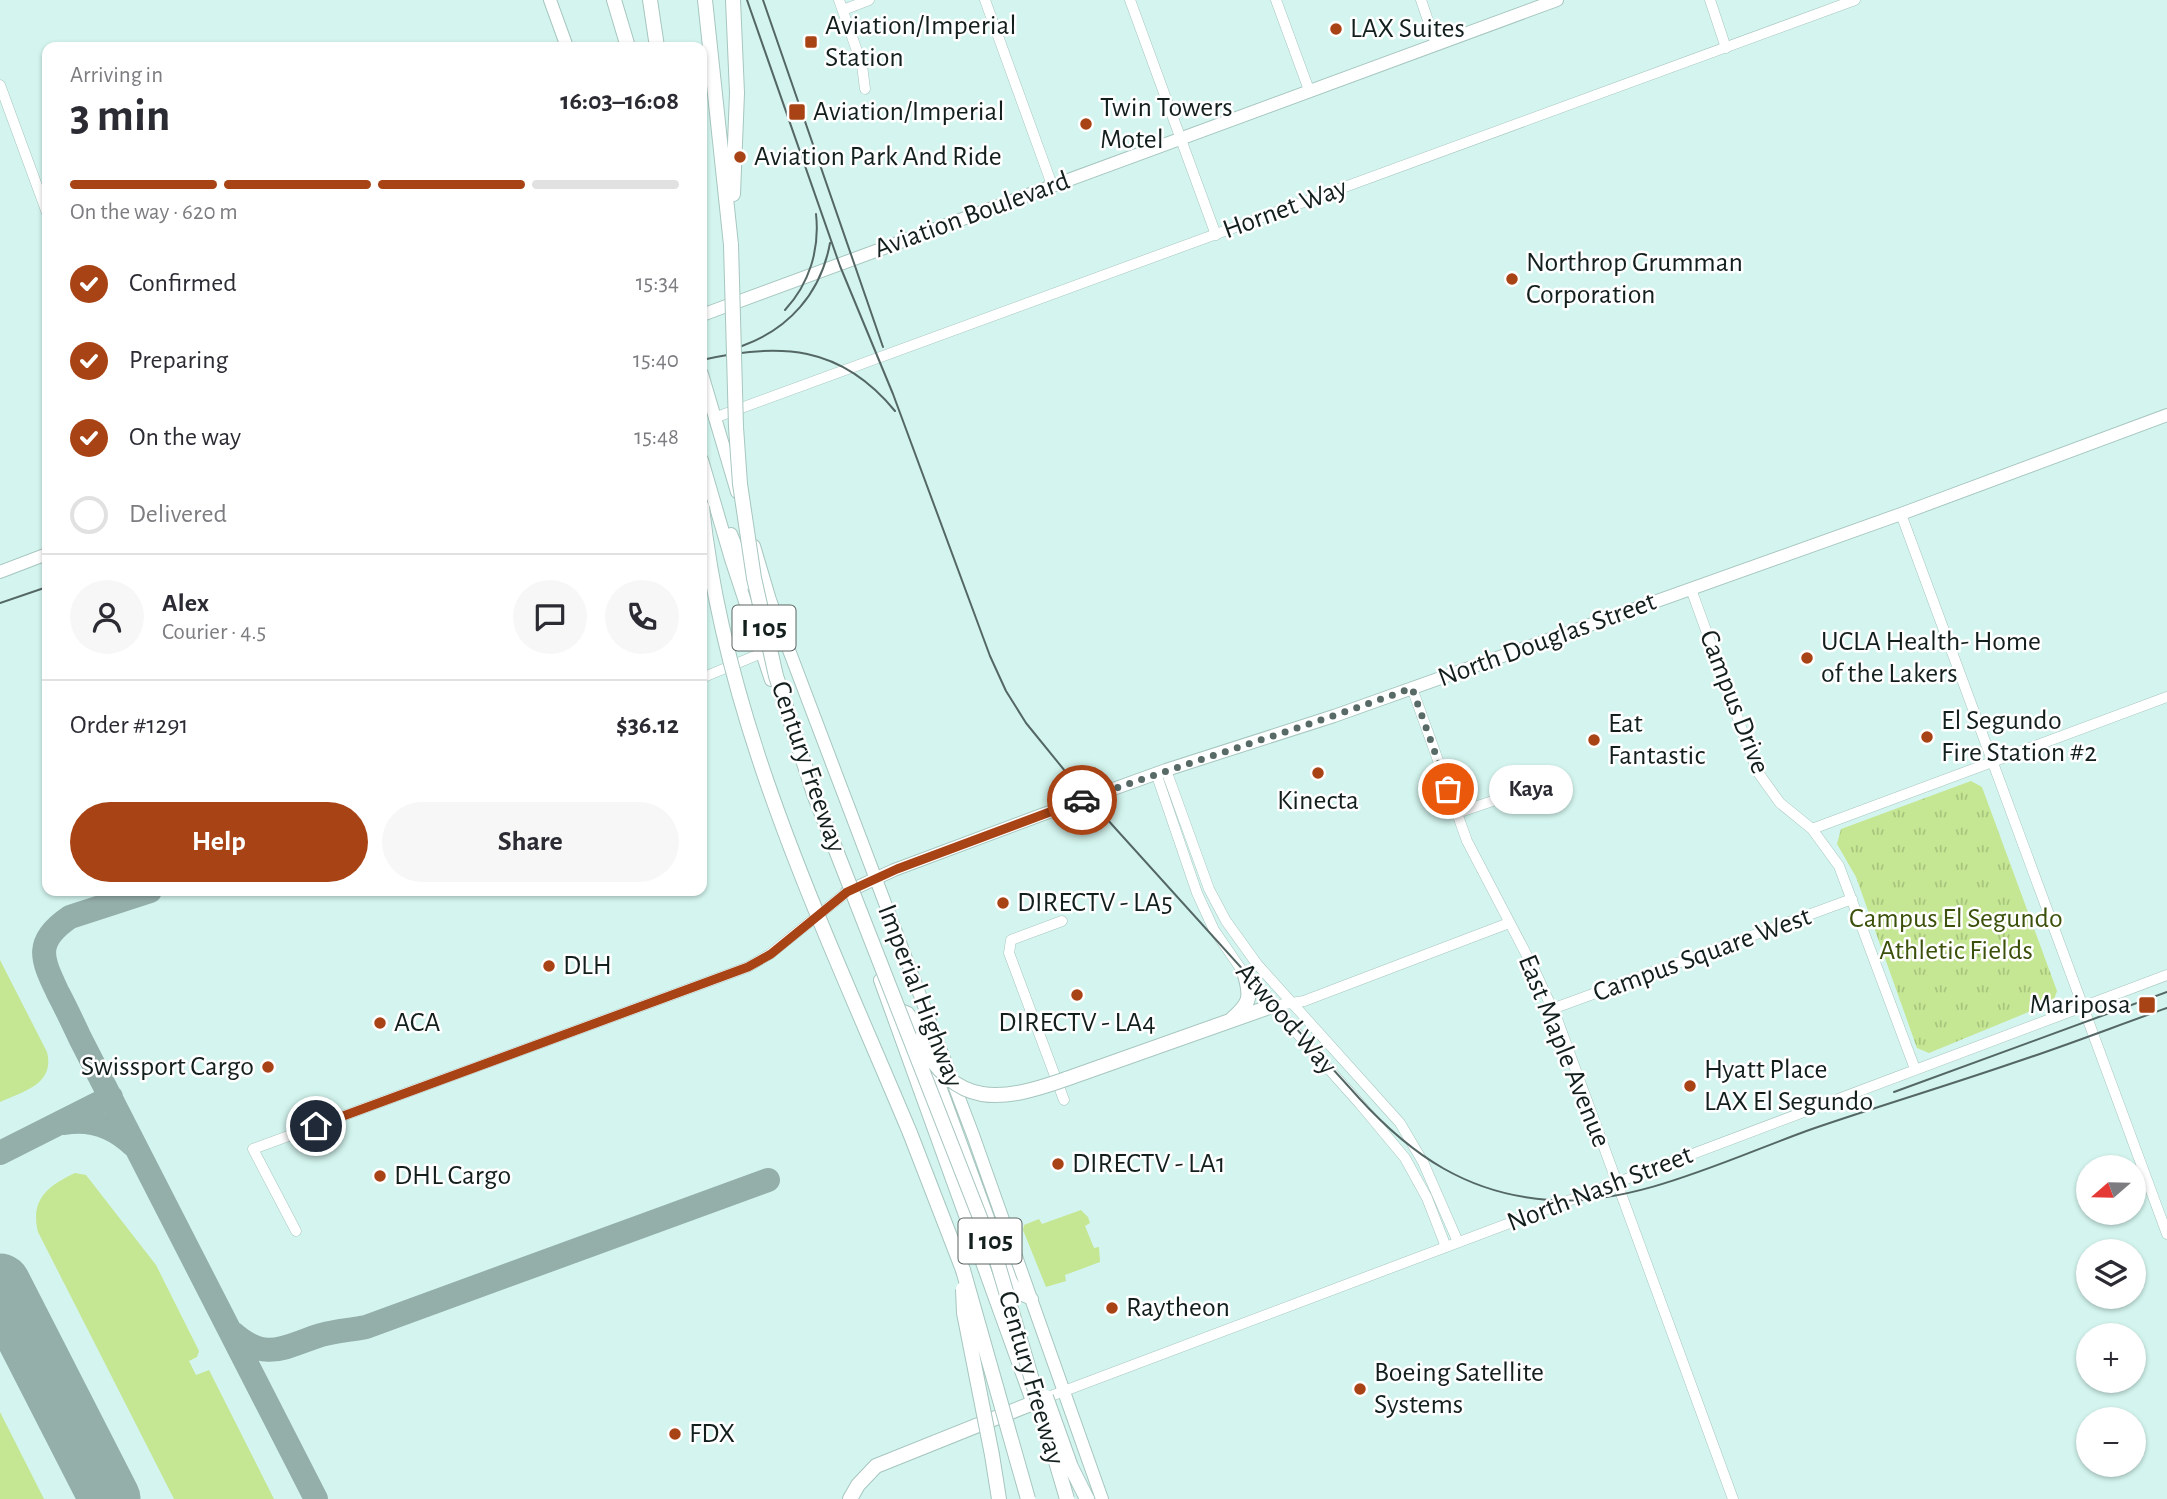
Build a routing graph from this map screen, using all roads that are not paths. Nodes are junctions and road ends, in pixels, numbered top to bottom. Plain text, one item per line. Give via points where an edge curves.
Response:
1 (550, 0) edge
2 (614, 0) edge
3 (650, 0) edge
4 (705, 0) edge
5 (733, 0) edge
6 (869, 0) edge
7 (985, 0) edge
8 (1130, 0) edge
9 (1276, 0) edge
10 (1420, 0) edge
11 (1557, 0) edge
12 (1710, 0) edge
13 (1855, 0) edge
14 (841, 5) edge
15 (565, 42) edge
16 (627, 42) edge
17 (656, 42) edge
18 (1436, 44) junction
19 (1726, 48) junction
20 (0, 85) edge
21 (865, 89) dead end
22 (1309, 90) junction
23 (1180, 138) junction
24 (1052, 185) junction
25 (42, 199) edge
26 (1216, 235) junction
27 (731, 245) junction
28 (707, 312) edge
29 (707, 390) edge
30 (2167, 415) edge
31 (715, 418) junction
32 (709, 509) edge
33 (1901, 514) junction
34 (42, 556) edge
35 (0, 572) edge
36 (1691, 589) junction
37 (789, 649) junction
38 (762, 653) junction
39 (707, 676) edge
40 (1412, 688) junction
41 (2167, 698) edge
42 (1991, 762) junction
43 (1161, 772) junction
44 (1540, 785) dead end
45 (1457, 813) junction
46 (1812, 829) junction
47 (875, 877) junction
48 (847, 892) junction
49 (1852, 899) junction
50 (1062, 921) dead end
51 (1509, 923) junction
52 (1245, 975) junction
53 (2167, 975) edge
54 (892, 990) junction
55 (1292, 1003) junction
56 (889, 1006) junction
57 (1272, 1006) junction
58 (2084, 1006) junction
59 (1552, 1009) junction
60 (1230, 1020) junction
61 (1916, 1069) junction
62 (1064, 1100) dead end
63 (966, 1138) junction
64 (941, 1147) junction
65 (1617, 1183) junction
66 (296, 1231) dead end
67 (2167, 1234) edge
68 (1458, 1242) junction
69 (1446, 1247) junction
70 (997, 1261) junction
71 (963, 1270) junction
72 (1063, 1391) junction
73 (1032, 1403) junction
74 (850, 1499) edge
75 (999, 1499) edge
76 (1027, 1499) edge
77 (1067, 1499) edge
78 (1087, 1499) edge
79 (1102, 1499) edge
80 (1733, 1499) edge

1 - 15 main road
2 - 16 highway
3 - 17 highway
4 - 27 highway, Century Freeway / I 105
5 - 27 highway via 737,93
6 - 14 street
7 - 24 street
8 - 23 street
9 - 22 street
10 - 18 street
11 - 18 main road, Aviation Boulevard
12 - 19 street
13 - 19 street, Hornet Way
14 - 21 street via 862,65
18 - 22 main road, Aviation Boulevard
19 - 26 street, Hornet Way
20 - 25 street
22 - 23 main road, Aviation Boulevard
23 - 24 main road, Aviation Boulevard
23 - 26 street
24 - 28 main road, Aviation Boulevard
26 - 31 street, Hornet Way
27 - 54 highway, Century Freeway / I 105, bridge via 740,484 764,625 814,794
29 - 31 main road, Imperial Highway
30 - 33 main road, North Douglas Street
31 - 37 main road, Imperial Highway
32 - 37 main road via 733,538 773,638
32 - 38 main road, Imperial Highway
32 - 71 highway, Century Freeway / I 105, bridge via 712,576 749,730
33 - 36 main road, North Douglas Street
33 - 42 street
34 - 35 main road
36 - 40 main road, North Douglas Street
36 - 46 street, Campus Drive via 1757,771 1780,803
37 - 47 main road, Imperial Highway
38 - 39 street
38 - 48 main road, Imperial Highway
40 - 43 main road, North Douglas Street
40 - 45 street, East Maple Avenue
41 - 42 street
42 - 46 street
42 - 58 street
43 - 47 main road, North Douglas Street
43 - 52 street, Atwood Way via 1204,909
43 - 55 street, Atwood Way via 1218,906 1251,956
44 - 45 street
45 - 51 street, East Maple Avenue
46 - 49 street, Campus Drive via 1839,866
47 - 48 main road, North Douglas Street
47 - 63 main road, Imperial Highway
48 - 56 main road, Imperial Highway
48 - 66 street via 771,954 748,967 253,1149
49 - 59 street, Campus Square West
49 - 61 street, Campus Drive
50 - 62 street via 1011,940 1009,953
51 - 55 street
51 - 59 street, East Maple Avenue
52 - 57 street, Atwood Way
52 - 60 highway via 1248,1001
53 - 58 street, North Nash Street
54 - 60 highway, bridge via 936,1067 979,1094 1035,1090
54 - 70 highway, Century Freeway / I 105, bridge
55 - 57 street
55 - 68 street, Atwood Way via 1400,1123 1423,1162
56 - 63 main road via 908,1013 919,1028
56 - 64 main road, Imperial Highway
57 - 60 highway
57 - 69 street, Atwood Way via 1405,1158
58 - 61 street, North Nash Street
58 - 67 street
59 - 65 street, East Maple Avenue
61 - 65 street, North Nash Street
63 - 64 street
63 - 72 main road, Imperial Highway via 1032,1300
64 - 73 main road, Imperial Highway
65 - 68 street, North Nash Street
65 - 80 street, East Maple Avenue
68 - 69 street, North Nash Street
69 - 72 street, North Nash Street
70 - 77 highway, Century Freeway / I 105, bridge
70 - 78 highway, bridge via 1071,1467
71 - 75 highway, bridge via 964,1313
71 - 76 highway, Century Freeway / I 105, bridge
72 - 73 street, North Nash Street
72 - 79 main road, Imperial Highway
73 - 74 highway via 876,1465
73 - 77 main road, Imperial Highway

